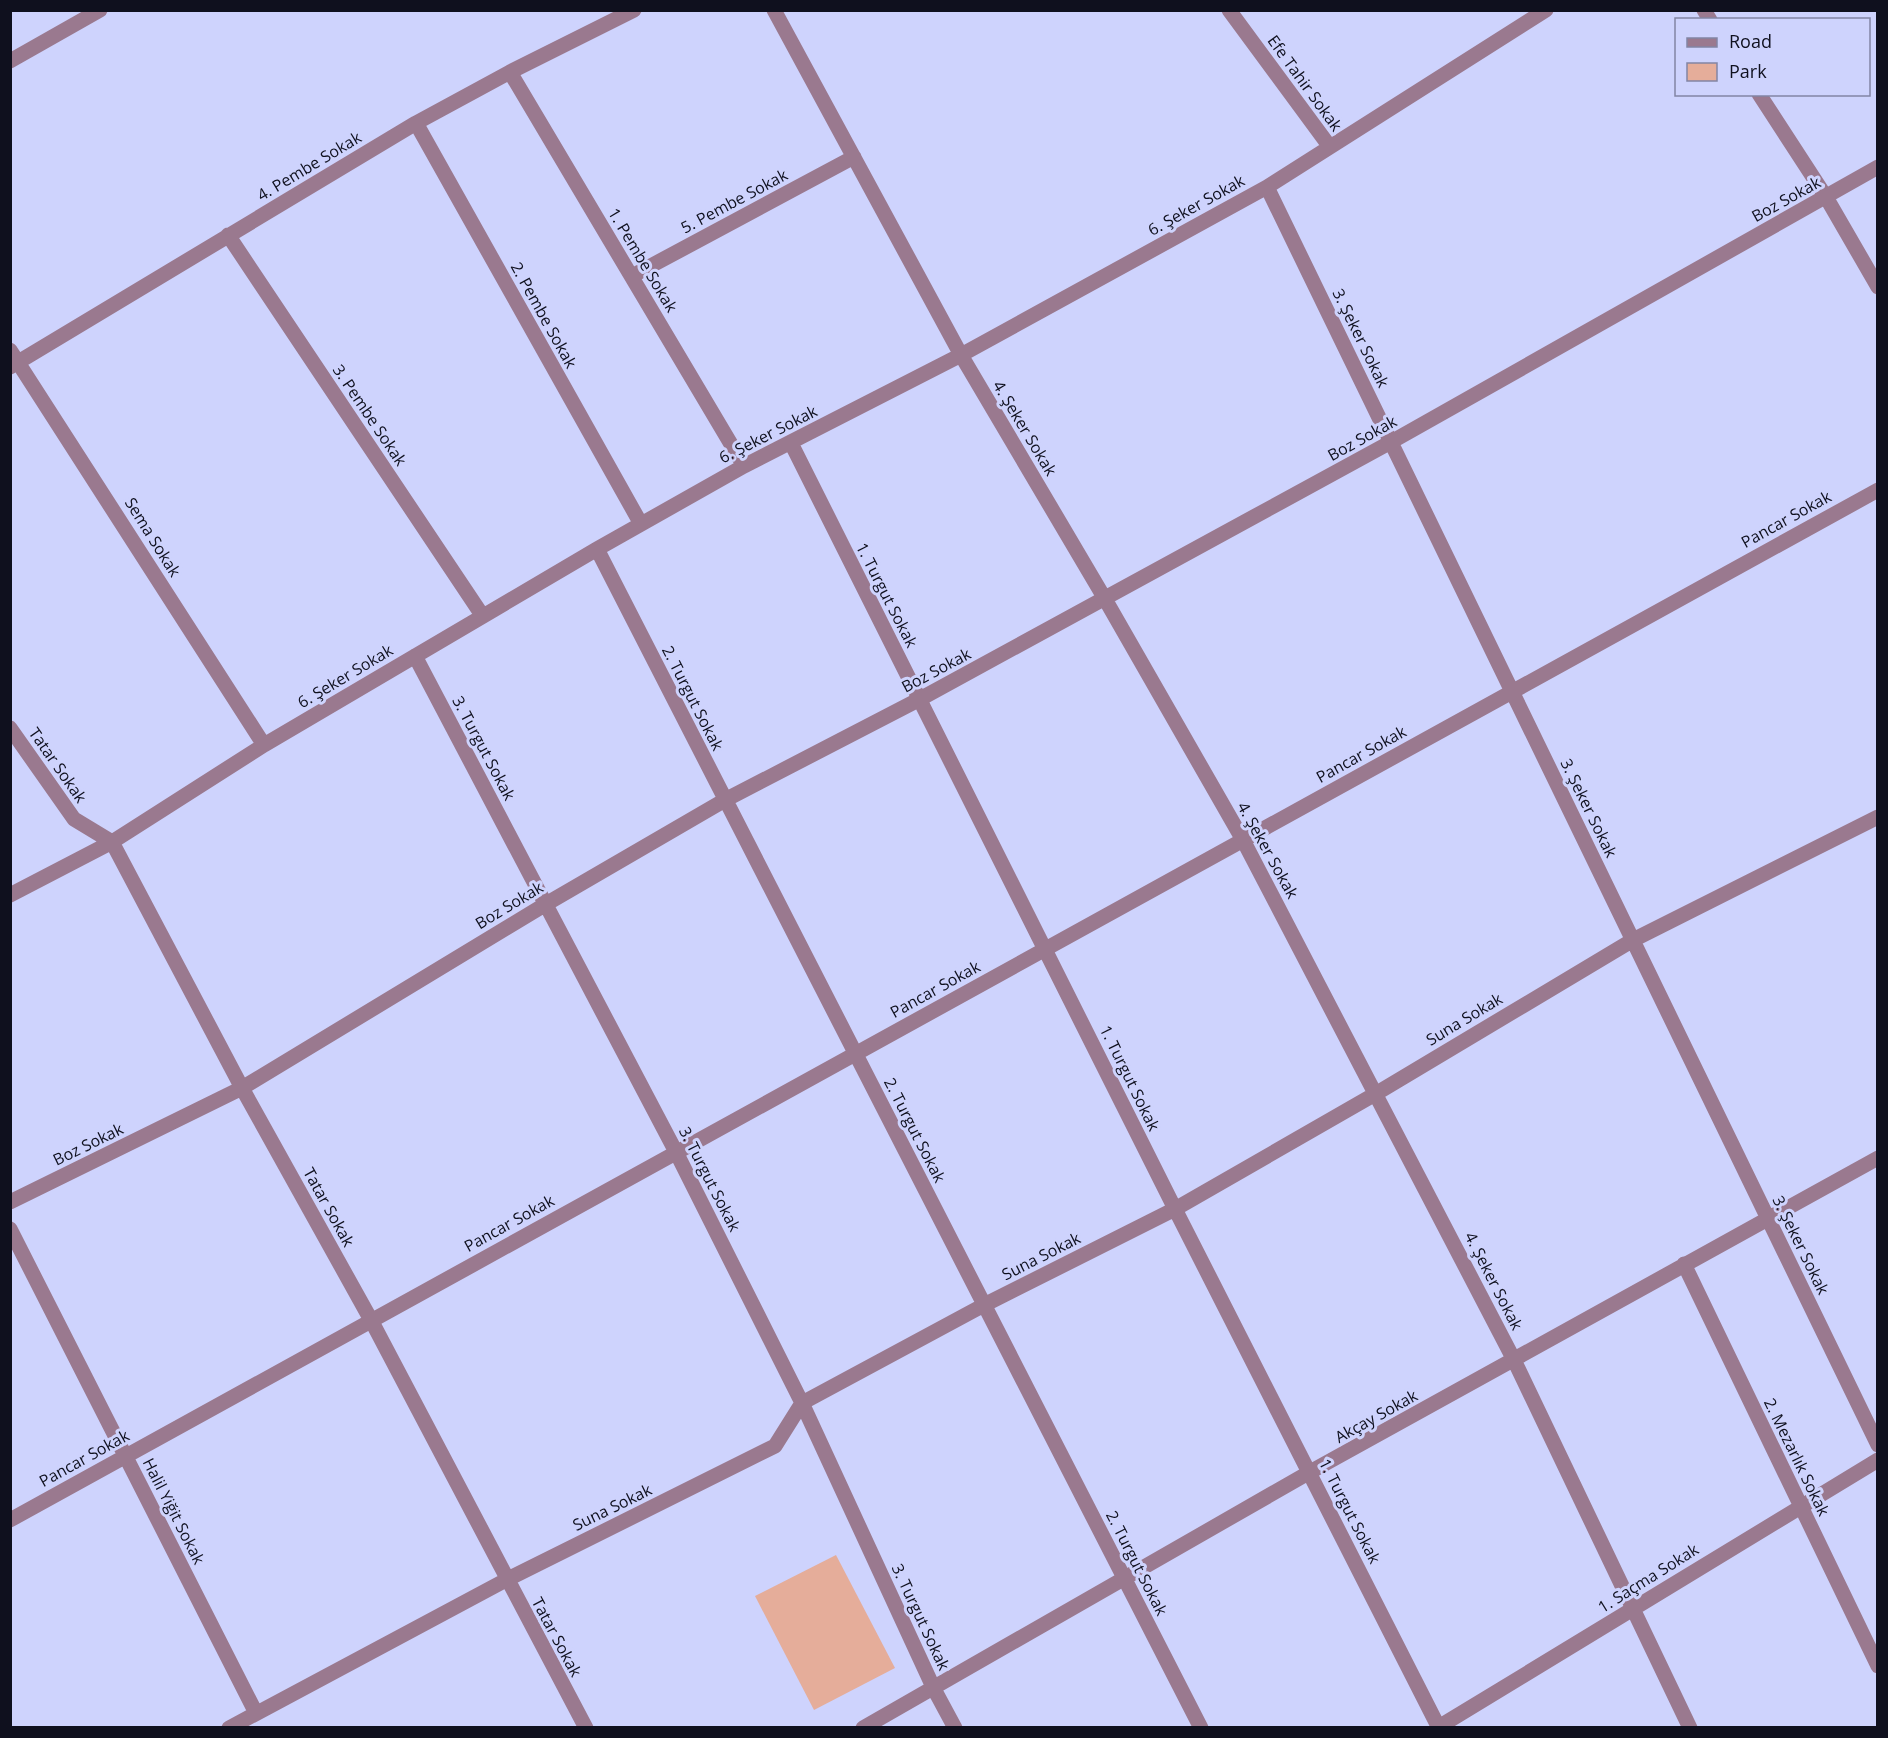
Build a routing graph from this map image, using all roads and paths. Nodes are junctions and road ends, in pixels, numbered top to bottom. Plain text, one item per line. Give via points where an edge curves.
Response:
1 (100, 10) edge
2 (634, 10) edge
3 (774, 10) edge
4 (1229, 10) edge
5 (1546, 10) edge
6 (10, 61) edge
7 (510, 72) junction
8 (1760, 96) edge
9 (416, 123) junction
10 (1330, 147) junction
11 (854, 157) junction
12 (1878, 167) edge
13 (1267, 187) junction
14 (1826, 197) junction
15 (228, 235) junction
16 (632, 276) junction
17 (1878, 287) edge
18 (961, 355) junction
19 (13, 359) edge
20 (1391, 442) junction
21 (791, 443) junction
22 (744, 466) junction
23 (1878, 490) edge
24 (641, 524) junction
25 (597, 549) junction
26 (1105, 599) junction
27 (482, 615) junction
28 (415, 656) junction
29 (1512, 691) junction
30 (920, 699) junction
31 (10, 728) edge
32 (264, 745) junction
33 (725, 800) junction
34 (1878, 817) edge
35 (1243, 840) junction
36 (112, 842) junction
37 (10, 895) edge
38 (546, 904) junction
39 (1633, 940) junction
40 (1045, 948) junction
41 (855, 1053) junction
42 (242, 1088) junction
43 (1377, 1093) junction
44 (676, 1152) junction
45 (1878, 1158) edge
46 (10, 1202) edge
47 (1175, 1209) junction
48 (1767, 1218) junction
49 (10, 1229) edge
50 (1684, 1263) junction
51 (984, 1305) junction
52 (371, 1320) junction
53 (1514, 1360) junction
54 (802, 1403) junction
55 (1878, 1445) edge
56 (126, 1455) junction
57 (1878, 1460) edge
58 (1310, 1472) junction
59 (1800, 1505) junction
60 (10, 1520) edge
61 (1124, 1577) junction
62 (506, 1580) junction
63 (1634, 1607) junction
64 (1878, 1666) edge
65 (934, 1689) junction
66 (256, 1713) junction
67 (1438, 1727) edge
68 (229, 1728) edge
69 (586, 1728) edge
70 (863, 1728) edge
71 (955, 1728) edge
72 (1201, 1728) edge
73 (1690, 1728) edge

1 - 6 street
2 - 7 street, 4. Pembe Sokak
3 - 11 street, 4. Şeker Sokak
4 - 10 street, Efe Tahir Sokak
5 - 10 street, 6. Şeker Sokak
7 - 9 street, 4. Pembe Sokak
7 - 16 street, 1. Pembe Sokak
8 - 14 street
9 - 15 street, 4. Pembe Sokak
9 - 24 street, 2. Pembe Sokak
10 - 13 street, 6. Şeker Sokak
11 - 16 street, 5. Pembe Sokak
11 - 18 street, 4. Şeker Sokak
12 - 14 street, Boz Sokak
13 - 18 street, 6. Şeker Sokak
13 - 20 street, 3. Şeker Sokak
14 - 17 street
14 - 20 street, Boz Sokak
15 - 19 street, 4. Pembe Sokak
15 - 27 street, 3. Pembe Sokak
16 - 22 street, 1. Pembe Sokak
18 - 21 street, 6. Şeker Sokak
18 - 26 street, 4. Şeker Sokak
19 - 32 street, Sema Sokak
20 - 26 street, Boz Sokak
20 - 29 street, 3. Şeker Sokak
21 - 22 street, 6. Şeker Sokak
21 - 30 street, 1. Turgut Sokak
22 - 24 street, 6. Şeker Sokak
23 - 29 street, Pancar Sokak
24 - 25 street, 6. Şeker Sokak
25 - 27 street, 6. Şeker Sokak
25 - 33 street, 2. Turgut Sokak
26 - 30 street, Boz Sokak
26 - 35 street, 4. Şeker Sokak
27 - 28 street, 6. Şeker Sokak
28 - 32 street, 6. Şeker Sokak
28 - 38 street, 3. Turgut Sokak
29 - 35 street, Pancar Sokak
29 - 39 street, 3. Şeker Sokak
30 - 33 street, Boz Sokak
30 - 40 street, 1. Turgut Sokak
31 - 36 street, Tatar Sokak via 74,819
32 - 36 street, 6. Şeker Sokak
33 - 38 street, Boz Sokak
33 - 41 street, 2. Turgut Sokak
34 - 39 street, Suna Sokak
35 - 40 street, Pancar Sokak
35 - 43 street, 4. Şeker Sokak
36 - 37 street, 6. Şeker Sokak
36 - 42 street, Tatar Sokak
38 - 42 street, Boz Sokak
38 - 44 street, 3. Turgut Sokak
39 - 43 street, Suna Sokak
39 - 48 street, 3. Şeker Sokak
40 - 41 street, Pancar Sokak
40 - 47 street, 1. Turgut Sokak
41 - 44 street, Pancar Sokak
41 - 51 street, 2. Turgut Sokak
42 - 46 street, Boz Sokak
42 - 52 street, Tatar Sokak
43 - 47 street, Suna Sokak
43 - 53 street, 4. Şeker Sokak
44 - 52 street, Pancar Sokak
44 - 54 street, 3. Turgut Sokak
45 - 48 street, Akçay Sokak
47 - 51 street, Suna Sokak
47 - 58 street, 1. Turgut Sokak
48 - 50 street, Akçay Sokak
48 - 55 street, 3. Şeker Sokak
49 - 56 street, Halil Yiğit Sokak
50 - 53 street, Akçay Sokak
50 - 59 street, 2. Mezarlık Sokak
51 - 54 street, Suna Sokak
51 - 61 street, 2. Turgut Sokak
52 - 56 street, Pancar Sokak
52 - 62 street, Tatar Sokak
53 - 58 street, Akçay Sokak
53 - 63 street, 4. Şeker Sokak
54 - 62 street, Suna Sokak via 775,1446
54 - 65 street, 3. Turgut Sokak
56 - 60 street, Pancar Sokak
56 - 66 street, Halil Yiğit Sokak
57 - 59 street, 1. Saçma Sokak
58 - 61 street, Akçay Sokak
58 - 67 street, 1. Turgut Sokak
59 - 63 street, 1. Saçma Sokak
59 - 64 street, 2. Mezarlık Sokak
61 - 65 street, Akçay Sokak
61 - 72 street, 2. Turgut Sokak
62 - 66 street, Suna Sokak
62 - 69 street, Tatar Sokak
63 - 67 street, 1. Saçma Sokak
63 - 73 street, 4. Şeker Sokak
65 - 70 street, Akçay Sokak
65 - 71 street, 3. Turgut Sokak
66 - 68 street, Suna Sokak

